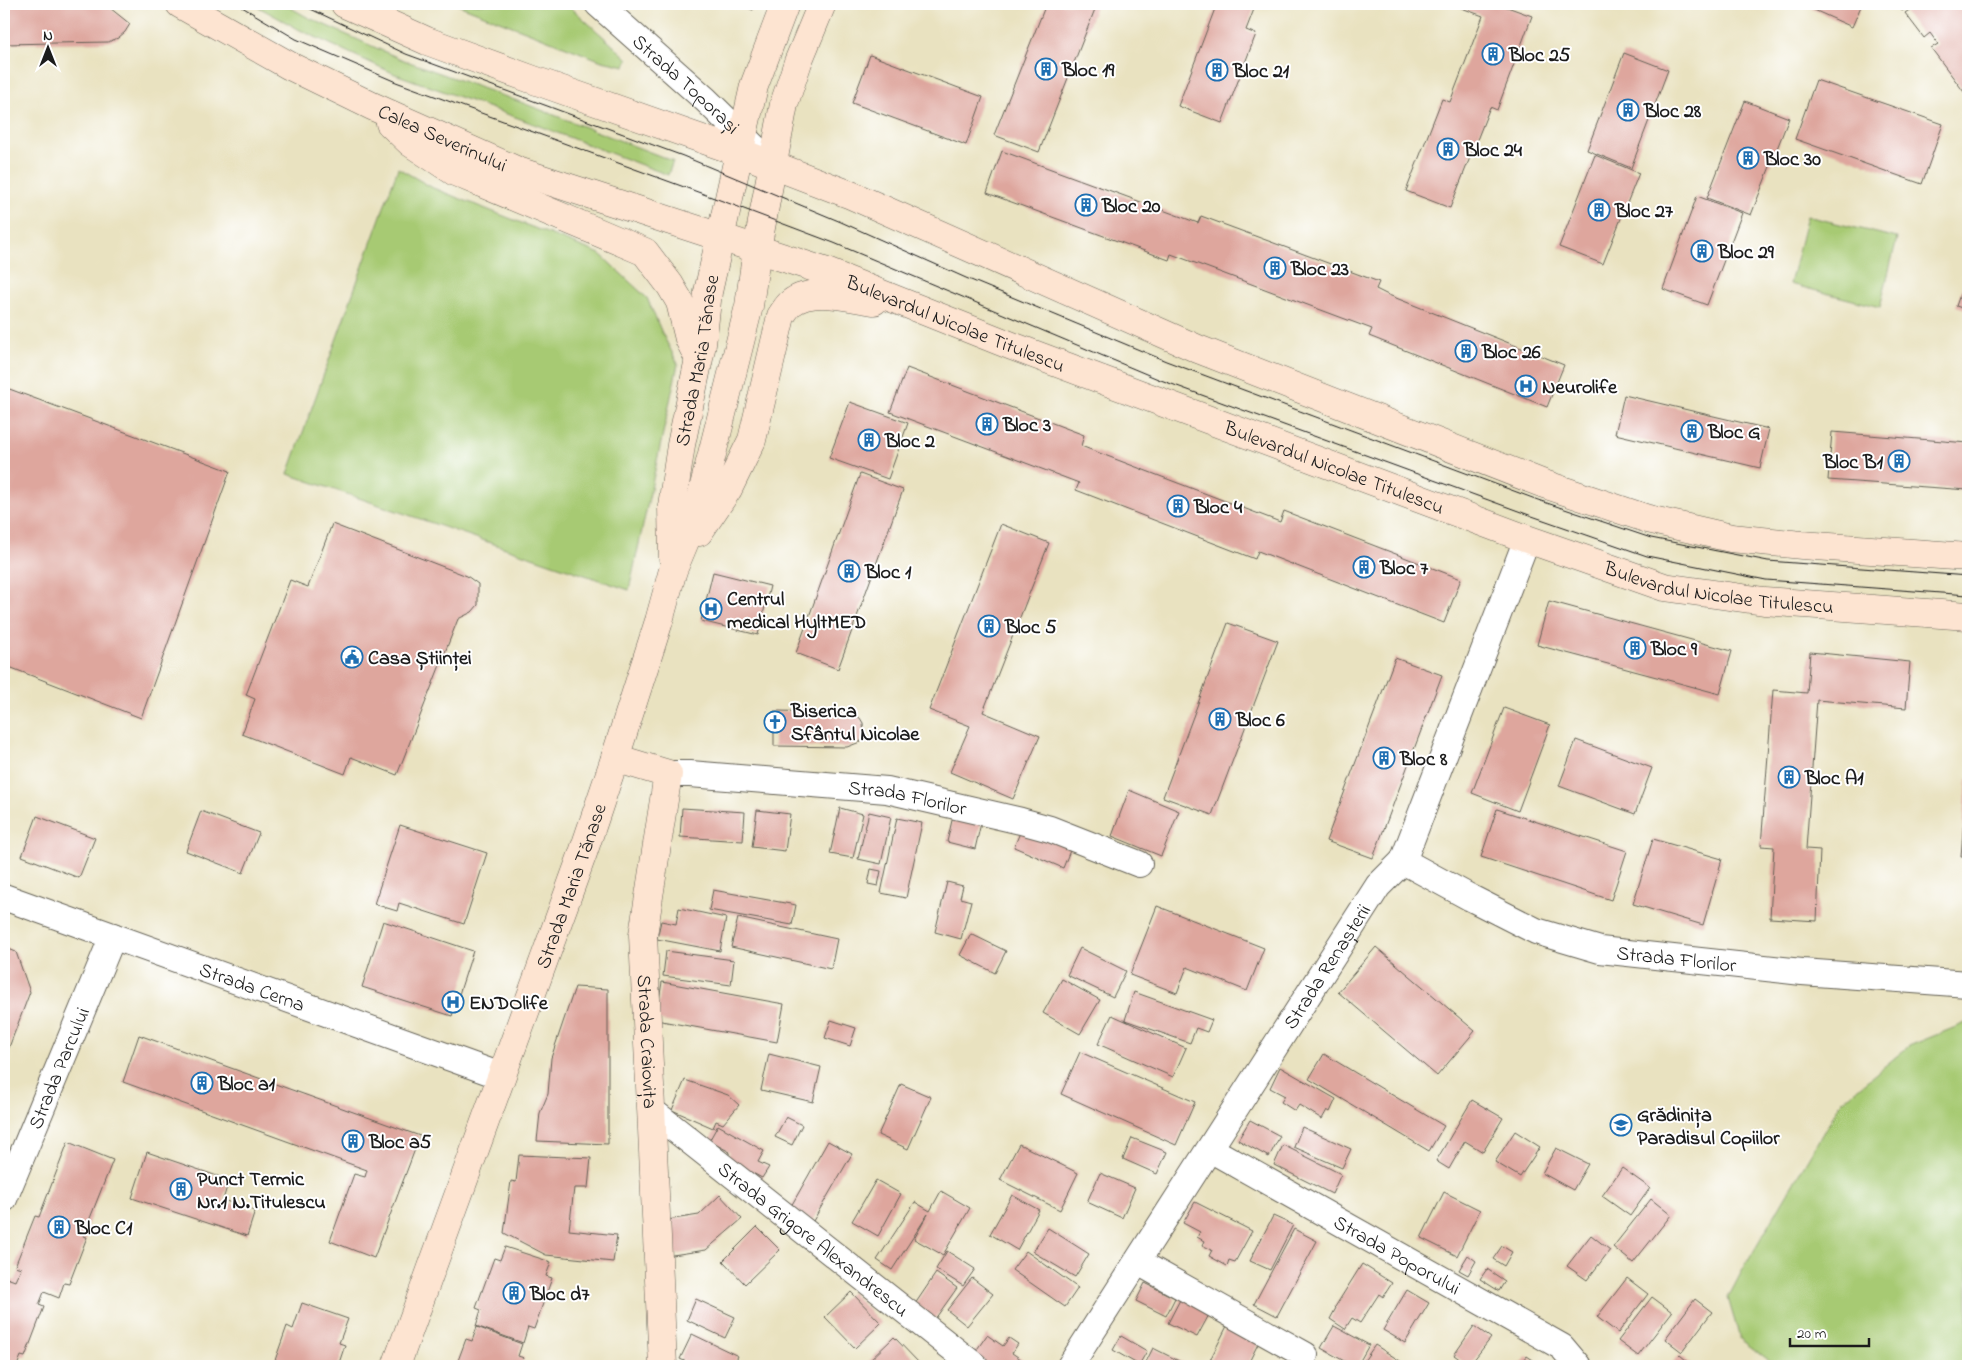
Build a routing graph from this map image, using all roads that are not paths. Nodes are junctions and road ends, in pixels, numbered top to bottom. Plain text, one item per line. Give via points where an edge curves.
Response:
1 (180, 4) edge
2 (345, 4) edge
3 (598, 4) edge
4 (785, 4) edge
5 (822, 4) edge
6 (372, 106) junction
7 (741, 144) junction
8 (773, 166) junction
9 (720, 237) junction
10 (757, 249) junction
11 (911, 306) junction
12 (699, 360) junction
13 (1527, 539) junction
14 (1968, 557) edge
15 (673, 570) junction
16 (1968, 616) edge
17 (615, 758) junction
18 (668, 774) junction
19 (1403, 861) junction
20 (1139, 864) dead end
21 (4, 897) edge
22 (113, 936) junction
23 (1968, 984) edge
24 (501, 1076) junction
25 (652, 1111) junction
26 (1210, 1149) junction
27 (4, 1199) edge
28 (1138, 1262) junction
29 (1305, 1354) dead end
30 (396, 1366) edge
31 (663, 1366) edge
32 (975, 1366) edge
33 (1070, 1366) edge
34 (1578, 1366) edge

1 - 6 main road, Calea Severinului via 290,66
2 - 7 main road via 427,41 531,80
3 - 7 street, Strada Toporași via 706,100
4 - 7 main road, Strada Maria Tănase via 754,86
5 - 8 main road, Strada Maria Tănase via 784,104
6 - 9 main road, Calea Severinului via 518,171
6 - 12 main road via 411,144 454,172 645,252 680,302 689,339
7 - 8 main road
7 - 9 main road, Strada Maria Tănase
8 - 10 main road, Strada Maria Tănase
8 - 14 main road via 851,195 1198,350 1544,484 1648,519 1731,538
9 - 10 main road, Bulevardul Nicolae Titulescu
9 - 12 main road, Strada Maria Tănase via 708,292
10 - 11 main road, Bulevardul Nicolae Titulescu via 824,271
10 - 15 main road, Strada Maria Tănase via 749,306 698,510
11 - 13 main road, Bulevardul Nicolae Titulescu
11 - 15 main road via 816,294 790,304 781,316 752,440 728,489
12 - 15 main road, Strada Maria Tănase via 672,506
13 - 16 main road, Bulevardul Nicolae Titulescu via 1664,587 1764,602
13 - 19 street, Strada Renașterii
15 - 17 main road, Strada Maria Tănase
17 - 18 main road
17 - 24 main road, Strada Maria Tănase
18 - 20 street, Strada Florilor via 887,790 1050,829
18 - 25 main road, Strada Craiovița via 643,935
19 - 23 street, Strada Florilor via 1536,931 1600,950 1802,972
19 - 26 street, Strada Renașterii via 1378,886
21 - 22 street, Strada Cerna
22 - 24 street, Strada Cerna
22 - 27 street, Strada Parcului
24 - 30 main road, Strada Maria Tănase
25 - 31 main road, Strada Craiovița
25 - 32 street, Strada Grigore Alexandrescu
26 - 28 street, Strada Renașterii
26 - 34 street, Strada Poporului via 1562,1347
28 - 29 street
28 - 33 street, Strada Renașterii

